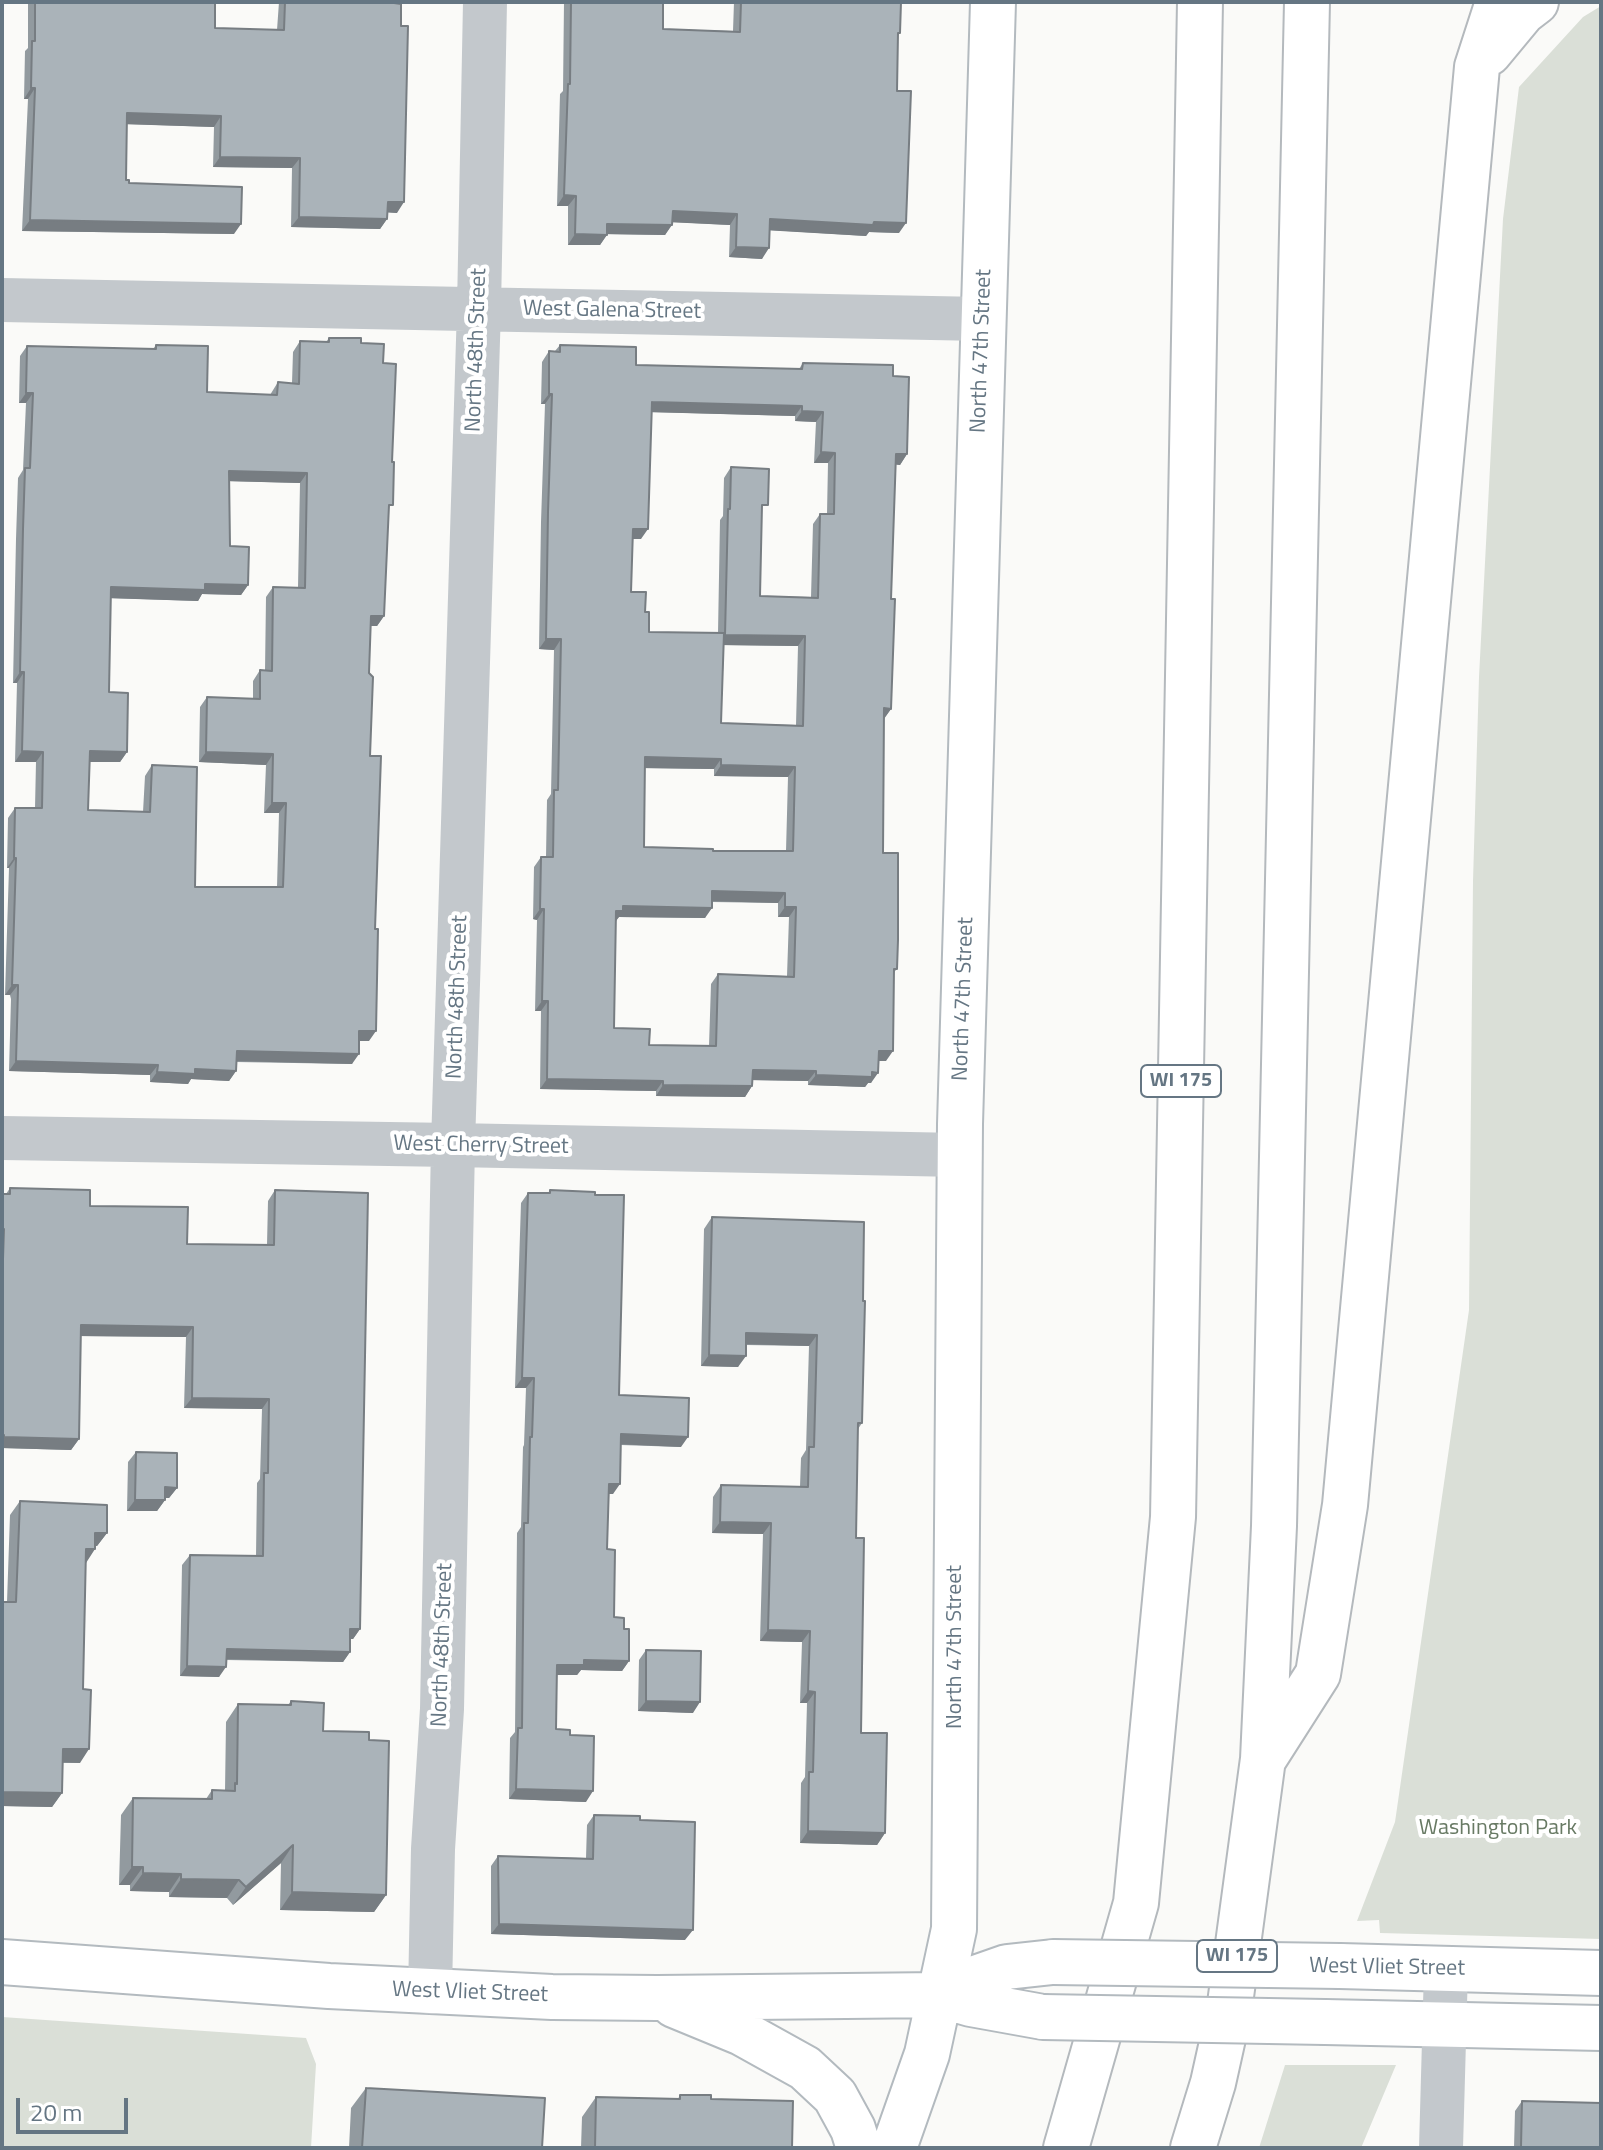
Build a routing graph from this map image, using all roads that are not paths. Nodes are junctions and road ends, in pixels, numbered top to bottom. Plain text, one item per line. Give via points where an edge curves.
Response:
1 (485, 2) edge
2 (993, 2) edge
3 (1200, 2) edge
4 (1307, 2) edge
5 (1498, 2) edge
6 (1536, 2) edge
7 (1477, 67) junction
8 (2, 300) edge
9 (479, 308) junction
10 (983, 319) junction
11 (2, 1138) edge
12 (453, 1145) junction
13 (960, 1155) junction
14 (1263, 1759) junction
15 (2, 1962) edge
16 (1446, 1969) junction
17 (1601, 1973) edge
18 (430, 1992) junction
19 (940, 1995) junction
20 (657, 1998) junction
21 (1444, 2024) junction
22 (1601, 2028) edge
23 (859, 2148) edge
24 (894, 2148) edge
25 (1066, 2148) edge
26 (1193, 2148) edge
27 (1441, 2148) edge

1 - 9 street, North 48th Street
2 - 10 main road, North 47th Street
3 - 25 main road, WI 175 via 1173,1517 1136,1903
4 - 14 main road, WI 175 via 1274,1526
5 - 7 main road
6 - 7 main road
7 - 14 main road via 1345,1505 1318,1674
8 - 9 street, West Galena Street
9 - 10 street, West Galena Street
9 - 12 street, North 48th Street
10 - 13 main road, North 47th Street
11 - 12 street, West Cherry Street
12 - 13 street, West Cherry Street
12 - 18 street, North 48th Street via 442,1709
13 - 19 main road, North 47th Street via 954,1929
14 - 26 main road, WI 175 via 1229,2011
15 - 18 main road, West Vliet Street
16 - 17 main road, West Vliet Street
16 - 19 main road, West Vliet Street, bridge via 1053,1962 1007,1967
16 - 21 street
18 - 20 main road, West Vliet Street
19 - 20 main road, West Vliet Street
19 - 21 main road, West Vliet Street, bridge via 1043,2017
19 - 24 main road, North 47th Street via 927,2054
20 - 23 main road via 742,2033 805,2068 835,2096
21 - 22 main road, West Vliet Street
21 - 27 street

